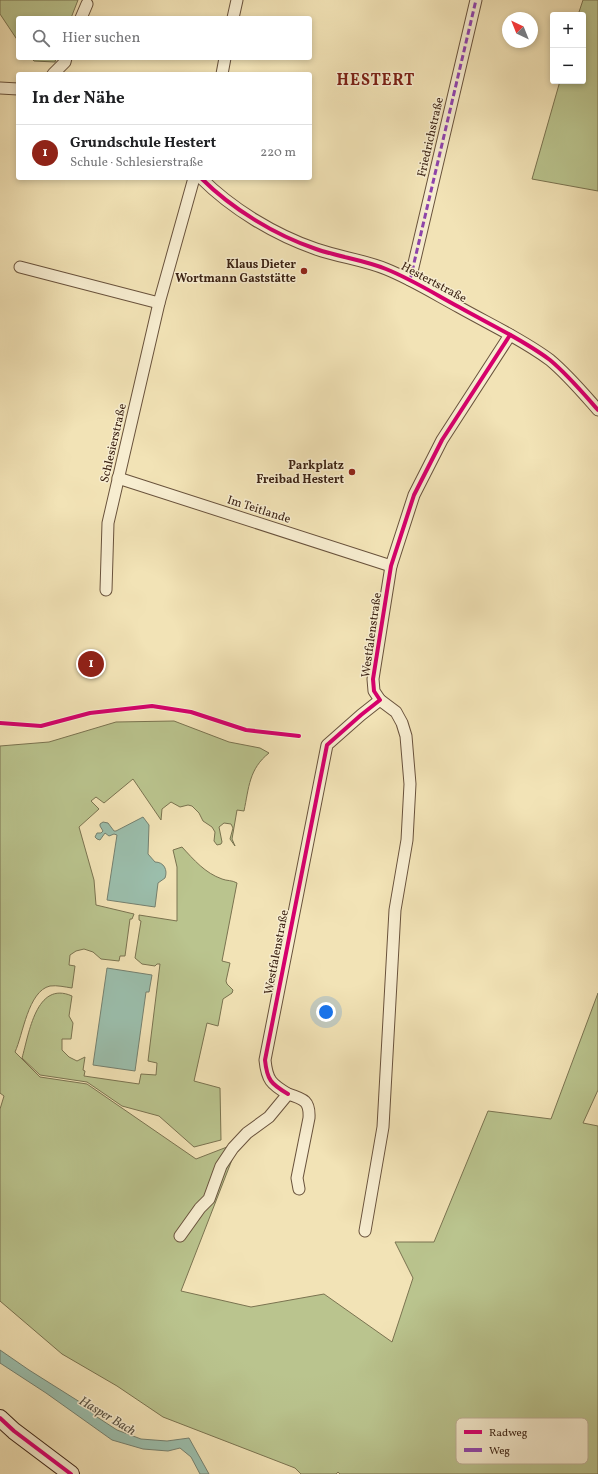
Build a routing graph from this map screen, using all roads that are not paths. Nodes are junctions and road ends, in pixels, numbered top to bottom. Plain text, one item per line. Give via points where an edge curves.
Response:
1 (237, 0) edge
2 (476, 0) edge
3 (87, 4) dead end
4 (82, 16) edge
5 (233, 16) edge
6 (66, 60) edge
7 (225, 60) edge
8 (54, 72) edge
9 (222, 72) edge
10 (0, 88) edge
11 (16, 89) edge
12 (193, 180) edge
13 (203, 180) edge
14 (20, 267) dead end
15 (410, 280) junction
16 (159, 303) junction
17 (510, 335) junction
18 (598, 410) edge
19 (118, 478) junction
20 (391, 566) junction
21 (106, 590) dead end
22 (380, 700) junction
23 (288, 1094) junction
24 (299, 1189) dead end
25 (365, 1231) dead end
26 (180, 1236) dead end
27 (0, 1418) edge
28 (71, 1474) edge

1 - 5 street
2 - 15 street, Friedrichstraße
3 - 4 street
6 - 8 street
7 - 9 street
10 - 11 street
12 - 16 street, Schlesierstraße
13 - 15 street, Hestertstraße via 256,221 282,234 317,249 361,260
14 - 16 street
15 - 17 street, Hestertstraße
16 - 19 street, Schlesierstraße
17 - 18 street, Hestertstraße via 550,361
17 - 20 street, Westfalenstraße via 442,440 414,495
19 - 20 street, Im Teitlande
19 - 21 street, Schlesierstraße via 108,523
20 - 22 street, Westfalenstraße via 373,679 374,691
22 - 23 street, Westfalenstraße via 328,745 265,1060 268,1077 274,1085
22 - 25 street via 396,712 402,723 406,736 410,784 407,840 395,910 383,1127
23 - 24 street, Westfalenstraße via 302,1099 310,1109 297,1178
23 - 26 street via 269,1117 247,1133 233,1148 221,1166 209,1199
27 - 28 main road

